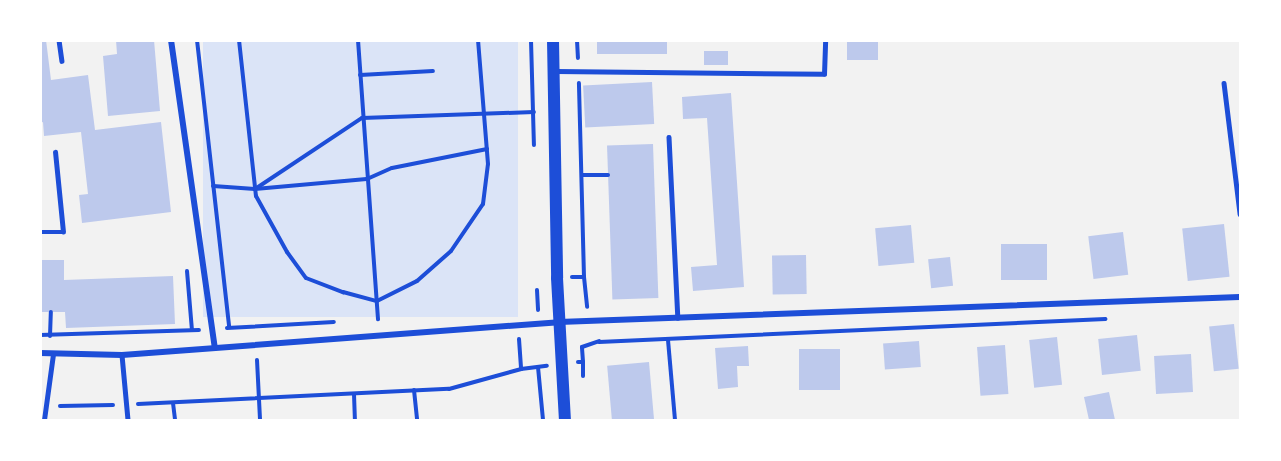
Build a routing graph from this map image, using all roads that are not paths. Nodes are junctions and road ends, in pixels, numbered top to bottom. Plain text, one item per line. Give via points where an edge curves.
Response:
1 (59, 40) edge
2 (171, 40) edge
3 (553, 40) edge
4 (825, 40) edge
5 (62, 61) dead end
6 (553, 71) junction
7 (1224, 83) dead end
8 (669, 137) dead end
9 (54, 152) dead end
10 (1240, 214) edge
11 (40, 232) edge
12 (1240, 297) edge
13 (678, 318) junction
14 (559, 322) junction
15 (215, 348) junction
16 (40, 353) edge
17 (53, 354) junction
18 (122, 355) junction
19 (44, 420) edge
20 (128, 420) edge
21 (565, 420) edge

1 - 5 lane
2 - 15 street
3 - 6 main road
4 - 6 lane via 824,74
6 - 14 main road
7 - 10 lane
8 - 13 lane
9 - 11 lane via 63,232
12 - 13 street
13 - 14 street
14 - 15 street
14 - 21 main road
15 - 18 street
16 - 17 street
17 - 18 street
17 - 19 lane
18 - 20 lane

